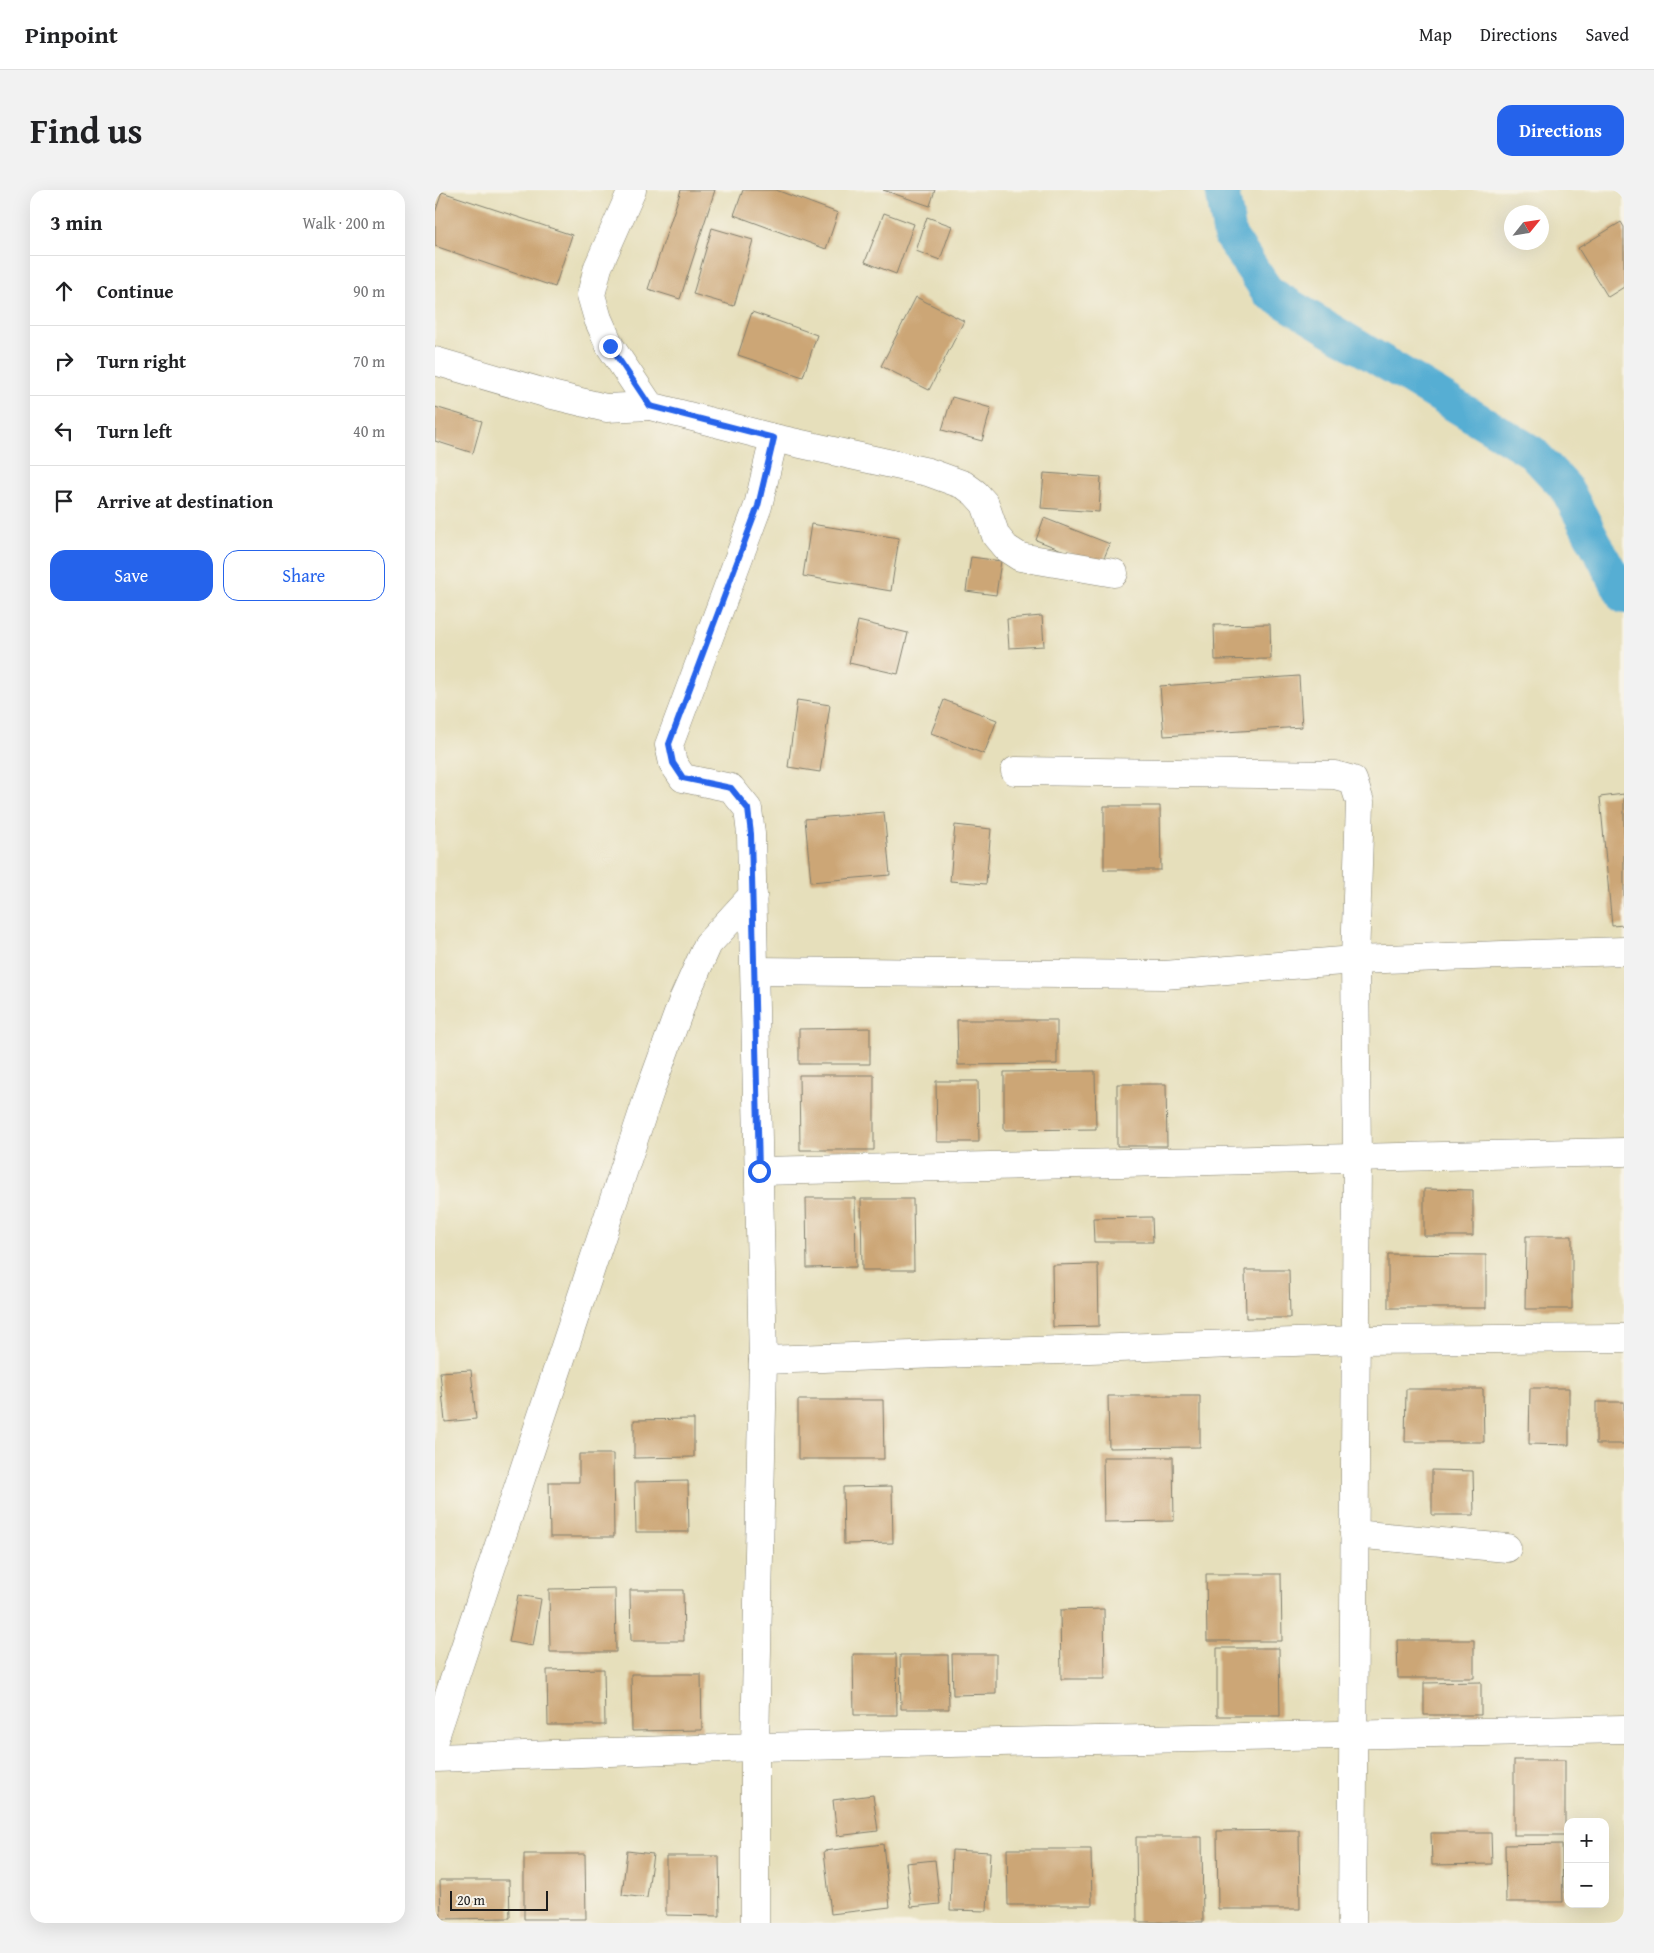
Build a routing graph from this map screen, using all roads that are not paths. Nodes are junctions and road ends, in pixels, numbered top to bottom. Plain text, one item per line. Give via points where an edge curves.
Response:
1 (631, 190) edge
2 (435, 361) edge
3 (650, 406) junction
4 (774, 438) junction
5 (1114, 572) dead end
6 (1015, 771) dead end
7 (753, 895) junction
8 (1624, 951) edge
9 (1355, 960) junction
10 (755, 971) junction
11 (1624, 1152) edge
12 (1357, 1158) junction
13 (759, 1171) junction
14 (1624, 1338) edge
15 (1355, 1340) junction
16 (763, 1360) junction
17 (1354, 1534) junction
18 (1507, 1548) dead end
19 (1624, 1729) edge
20 (1353, 1735) junction
21 (435, 1737) edge
22 (755, 1746) junction
23 (435, 1758) edge
24 (755, 1923) edge
25 (1352, 1923) edge

1 - 3 street via 598,267 591,295 610,346
2 - 3 street via 606,408
3 - 4 street
4 - 5 street via 928,472 964,485 985,504 996,536 1020,557
4 - 7 street via 758,506 669,744 673,763 683,778 731,788 748,809
6 - 9 street via 1335,775 1353,780 1360,802
7 - 10 street
7 - 21 street via 708,944 683,1000 649,1092
8 - 9 street
9 - 10 street via 1164,975
9 - 12 street
10 - 13 street
11 - 12 street
12 - 13 street
12 - 15 street
13 - 16 street
14 - 15 street
15 - 16 street
15 - 17 street
16 - 22 street
17 - 18 street
17 - 20 street
19 - 20 street
20 - 22 street
20 - 25 street
22 - 23 street
22 - 24 street

